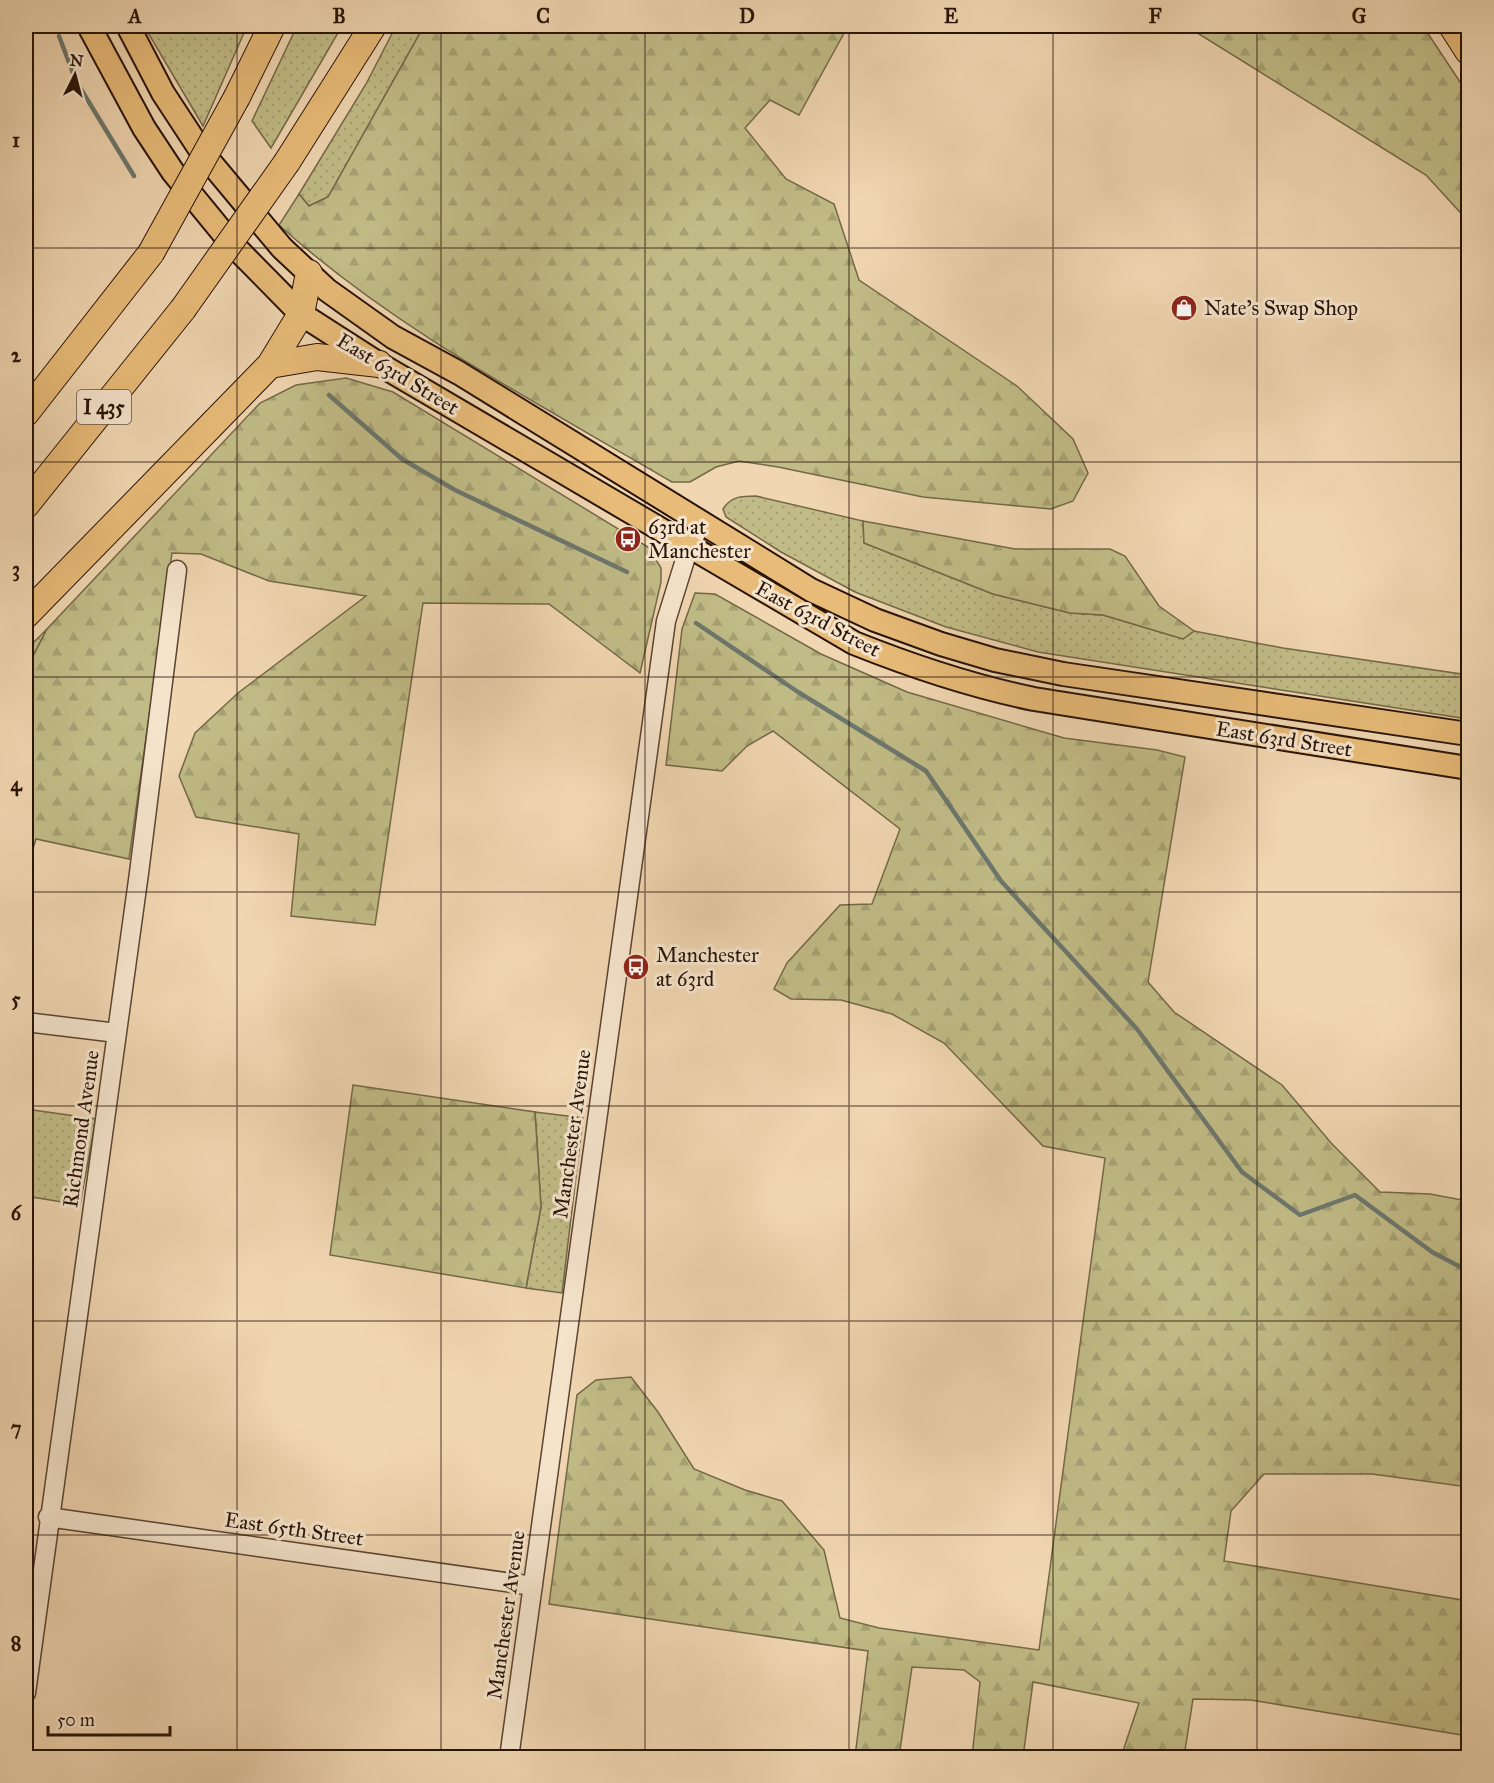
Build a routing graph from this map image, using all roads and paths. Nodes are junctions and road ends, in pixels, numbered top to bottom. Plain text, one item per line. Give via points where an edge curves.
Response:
1 (89, 26) edge
2 (128, 26) edge
3 (272, 26) edge
4 (373, 26) edge
5 (1452, 26) edge
6 (1468, 51) edge
7 (309, 273) junction
8 (301, 314) junction
9 (379, 364) junction
10 (270, 365) junction
11 (26, 412) edge
12 (26, 505) edge
13 (702, 522) junction
14 (689, 547) junction
15 (177, 570) dead end
16 (26, 615) edge
17 (1468, 734) edge
18 (1468, 768) edge
19 (26, 1022) edge
20 (117, 1033) junction
21 (48, 1517) junction
22 (533, 1586) junction
23 (26, 1693) edge
24 (509, 1758) edge

1 - 8 main road, East 63rd Street via 144,128 173,172 232,244
2 - 7 main road, East 63rd Street via 163,93 201,151 252,215
3 - 11 highway, I 435, bridge via 151,254
4 - 12 highway, I 435, bridge via 286,162 183,309
5 - 6 highway
7 - 8 highway
7 - 13 main road, East 63rd Street via 393,337 459,373
8 - 9 main road, East 63rd Street
8 - 10 highway
9 - 10 highway via 317,357
9 - 14 main road, East 63rd Street
10 - 16 highway
13 - 14 street, Manchester Avenue
13 - 17 main road, East 63rd Street via 811,590 875,620 995,660 1062,674
14 - 18 main road, East 63rd Street via 854,643 920,670 976,687
14 - 22 street, Manchester Avenue via 666,621 657,679
15 - 20 street, Richmond Avenue
19 - 20 street
20 - 21 street, Richmond Avenue
21 - 22 street, East 65th Street
21 - 23 street, Richmond Avenue
22 - 24 street, Manchester Avenue

